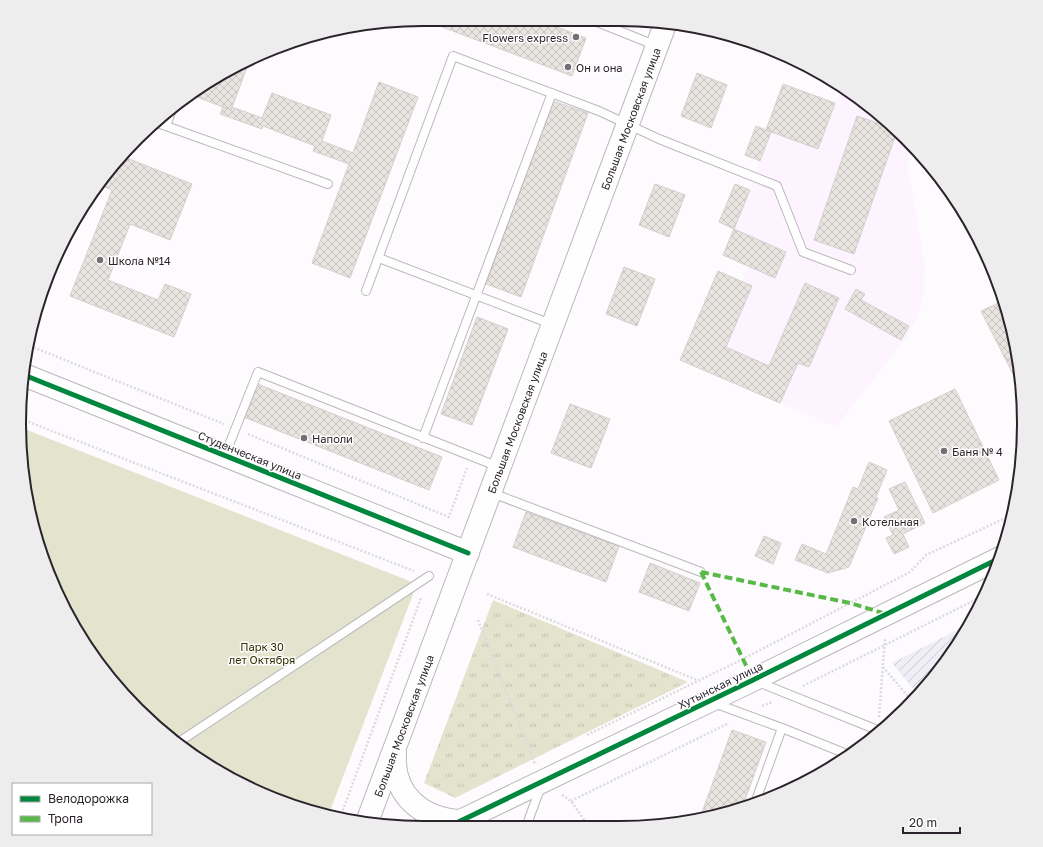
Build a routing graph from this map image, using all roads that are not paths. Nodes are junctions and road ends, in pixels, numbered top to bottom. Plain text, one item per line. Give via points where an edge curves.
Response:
1 (607, 26) edge
2 (664, 28) edge
3 (657, 46) junction
4 (552, 93) junction
5 (168, 119) edge
6 (162, 124) edge
7 (628, 125) junction
8 (166, 126) junction
9 (328, 184) dead end
10 (378, 258) junction
11 (851, 270) dead end
12 (366, 291) dead end
13 (476, 296) junction
14 (554, 325) junction
15 (29, 378) edge
16 (423, 438) junction
17 (225, 456) junction
18 (500, 468) junction
19 (491, 492) junction
20 (468, 553) junction
21 (992, 562) edge
22 (701, 572) dead end
23 (429, 576) road end
24 (754, 680) junction
25 (709, 701) junction
26 (782, 728) junction
27 (874, 729) edge
28 (182, 739) edge
29 (395, 748) junction
30 (842, 752) edge
31 (542, 782) junction
32 (757, 796) edge
33 (370, 818) edge
34 (449, 821) edge
35 (460, 821) edge
36 (528, 821) edge

1 - 3 lane
2 - 3 street, Большая Московская улица
3 - 7 street, Большая Московская улица
4 - 7 lane
4 - 10 lane via 453,56
4 - 13 lane
5 - 8 lane
6 - 8 lane
7 - 11 lane via 777,186 803,252
7 - 14 street, Большая Московская улица
8 - 9 lane
10 - 12 lane
10 - 13 lane
13 - 14 lane
13 - 16 lane
14 - 18 street, Большая Московская улица
15 - 17 street, Студенческая улица
16 - 17 lane via 258,372
16 - 18 lane
17 - 20 street, Студенческая улица
18 - 19 street, Большая Московская улица
19 - 20 street, Большая Московская улица
19 - 22 lane
20 - 29 street, Большая Московская улица
21 - 24 street, Хутынская улица
23 - 28 lane
24 - 25 street, Хутынская улица
24 - 27 lane
25 - 26 lane
25 - 31 street, Хутынская улица
26 - 30 lane
26 - 32 lane
29 - 33 street, Большая Московская улица
29 - 34 street via 394,761 402,791 428,814
31 - 35 street, Хутынская улица
31 - 36 lane

